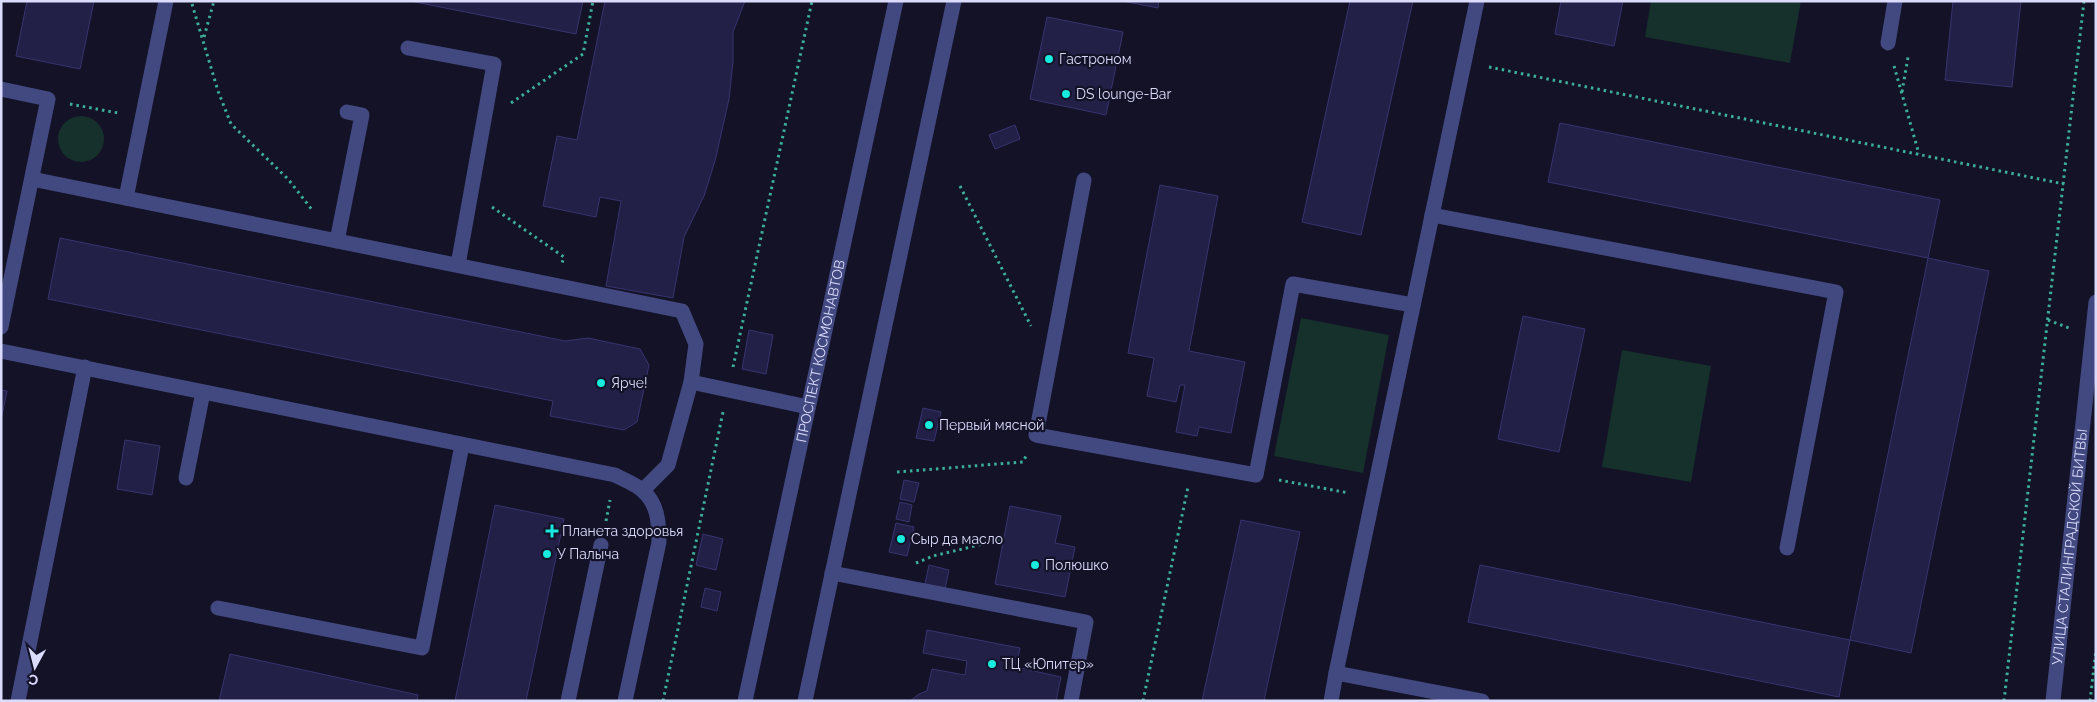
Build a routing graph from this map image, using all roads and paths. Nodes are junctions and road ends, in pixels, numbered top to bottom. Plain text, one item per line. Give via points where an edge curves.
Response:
1 (166, 1) edge
2 (191, 1) edge
3 (214, 1) edge
4 (593, 1) edge
5 (812, 1) edge
6 (896, 1) edge
7 (954, 1) edge
8 (1477, 1) edge
9 (1895, 1) edge
10 (2084, 1) edge
11 (204, 39) junction
12 (1888, 43) joint
13 (408, 48) dead end
14 (1464, 62) junction
15 (1, 89) edge
16 (48, 99) junction
17 (507, 106) dead end
18 (347, 112) dead end
19 (142, 118) junction
20 (1919, 154) junction
21 (32, 178) junction
22 (1084, 180) dead end
23 (2064, 184) junction
24 (960, 186) dead end
25 (126, 198) junction
26 (490, 205) dead end
27 (1432, 215) junction
28 (337, 241) junction
29 (458, 265) junction
30 (7, 266) edge
31 (558, 286) junction
32 (1413, 306) junction
33 (2095, 312) edge
34 (1, 327) edge
35 (1032, 327) dead end
36 (1, 351) edge
37 (85, 367) junction
38 (691, 382) junction
39 (728, 389) junction
40 (204, 392) junction
41 (808, 407) junction
42 (1036, 435) junction
43 (462, 445) junction
44 (1193, 464) junction
45 (898, 472) dead end
46 (1256, 476) junction
47 (186, 478) dead end
48 (643, 490) junction
49 (1374, 497) junction
50 (1004, 539) dead end
51 (601, 545) dead end
52 (1787, 548) dead end
53 (832, 573) junction
54 (876, 581) junction
55 (218, 608) dead end
56 (2096, 650) edge
57 (1336, 674) junction
58 (18, 701) edge
59 (568, 701) edge
60 (625, 701) edge
61 (663, 701) edge
62 (745, 701) edge
63 (805, 701) edge
64 (1071, 701) edge
65 (1144, 701) edge
66 (1330, 701) edge
67 (1482, 701) edge
68 (2004, 701) edge
69 (2053, 701) edge
70 (2090, 701) edge

1 - 19 street
2 - 11 path
3 - 11 path
4 - 17 path via 583,54
5 - 39 path
6 - 41 street, ПРОСПЕКТ КОСМОНАВТОВ
7 - 53 street
8 - 14 street
9 - 12 street
10 - 23 path
11 - 28 path via 231,124 288,179
12 - 20 path
13 - 29 street via 494,64
14 - 20 path
14 - 27 street
15 - 16 street
16 - 19 path
16 - 21 street
18 - 28 street via 362,115
19 - 25 street
20 - 23 path
21 - 25 street
21 - 30 street
22 - 42 street
23 - 68 path
24 - 35 path
25 - 28 street
26 - 31 path via 564,257
27 - 32 street
27 - 52 street via 1836,292
28 - 29 street
29 - 31 street
30 - 34 street
31 - 38 street via 682,311 696,344
32 - 46 street via 1293,284
32 - 49 street
33 - 69 street, УЛИЦА СТАЛИНГРАДСКОЙ БИТВЫ
36 - 37 street
37 - 40 street
37 - 58 street
38 - 39 street
38 - 48 street via 668,465
39 - 41 street
39 - 61 path
40 - 43 street
40 - 47 street
41 - 62 street, ПРОСПЕКТ КОСМОНАВТОВ
42 - 44 street
42 - 45 path via 1023,462
43 - 48 street via 615,476
43 - 55 street via 422,648
44 - 46 street
44 - 65 path
46 - 49 path
48 - 60 street via 659,520 658,542
49 - 57 street
50 - 54 path via 933,556
51 - 59 street
53 - 54 street
53 - 63 street
54 - 64 street via 1086,622
56 - 70 path
57 - 66 street
57 - 67 street

